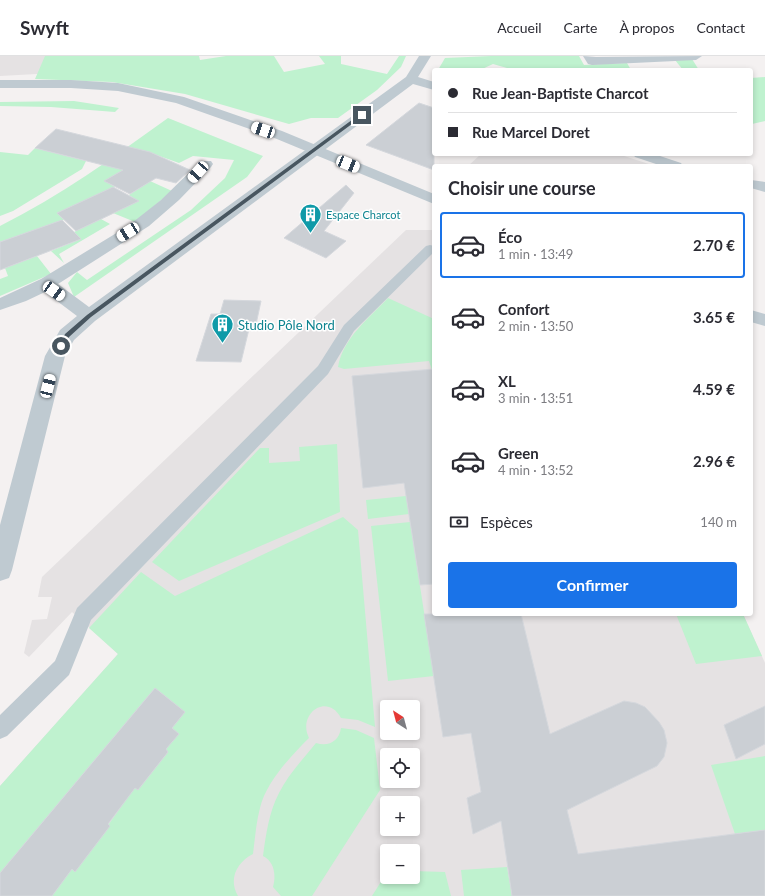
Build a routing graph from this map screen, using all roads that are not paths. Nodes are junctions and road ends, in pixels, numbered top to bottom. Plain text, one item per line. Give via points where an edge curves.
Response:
1 (425, 56) edge
2 (589, 56) edge
3 (696, 56) edge
4 (411, 78) junction
5 (0, 84) edge
6 (432, 85) edge
7 (314, 150) junction
8 (646, 156) edge
9 (206, 164) dead end
10 (670, 164) edge
11 (753, 184) edge
12 (765, 187) edge
13 (432, 198) edge
14 (430, 249) dead end
15 (46, 284) junction
16 (0, 304) edge
17 (89, 316) junction
18 (753, 317) edge
19 (765, 320) edge
20 (5, 534) edge
21 (0, 570) edge
22 (0, 729) edge

1 - 4 street
2 - 3 street via 592,61
4 - 6 street
4 - 7 street
5 - 7 street via 118,87 179,100 277,134
7 - 13 street
7 - 17 street
8 - 10 street
9 - 15 street via 183,189 153,215
11 - 12 street
14 - 22 lane via 349,328 323,370 84,614 62,668
15 - 16 street via 17,299
15 - 17 street
17 - 20 street via 67,335 55,356
18 - 19 street
20 - 21 street

